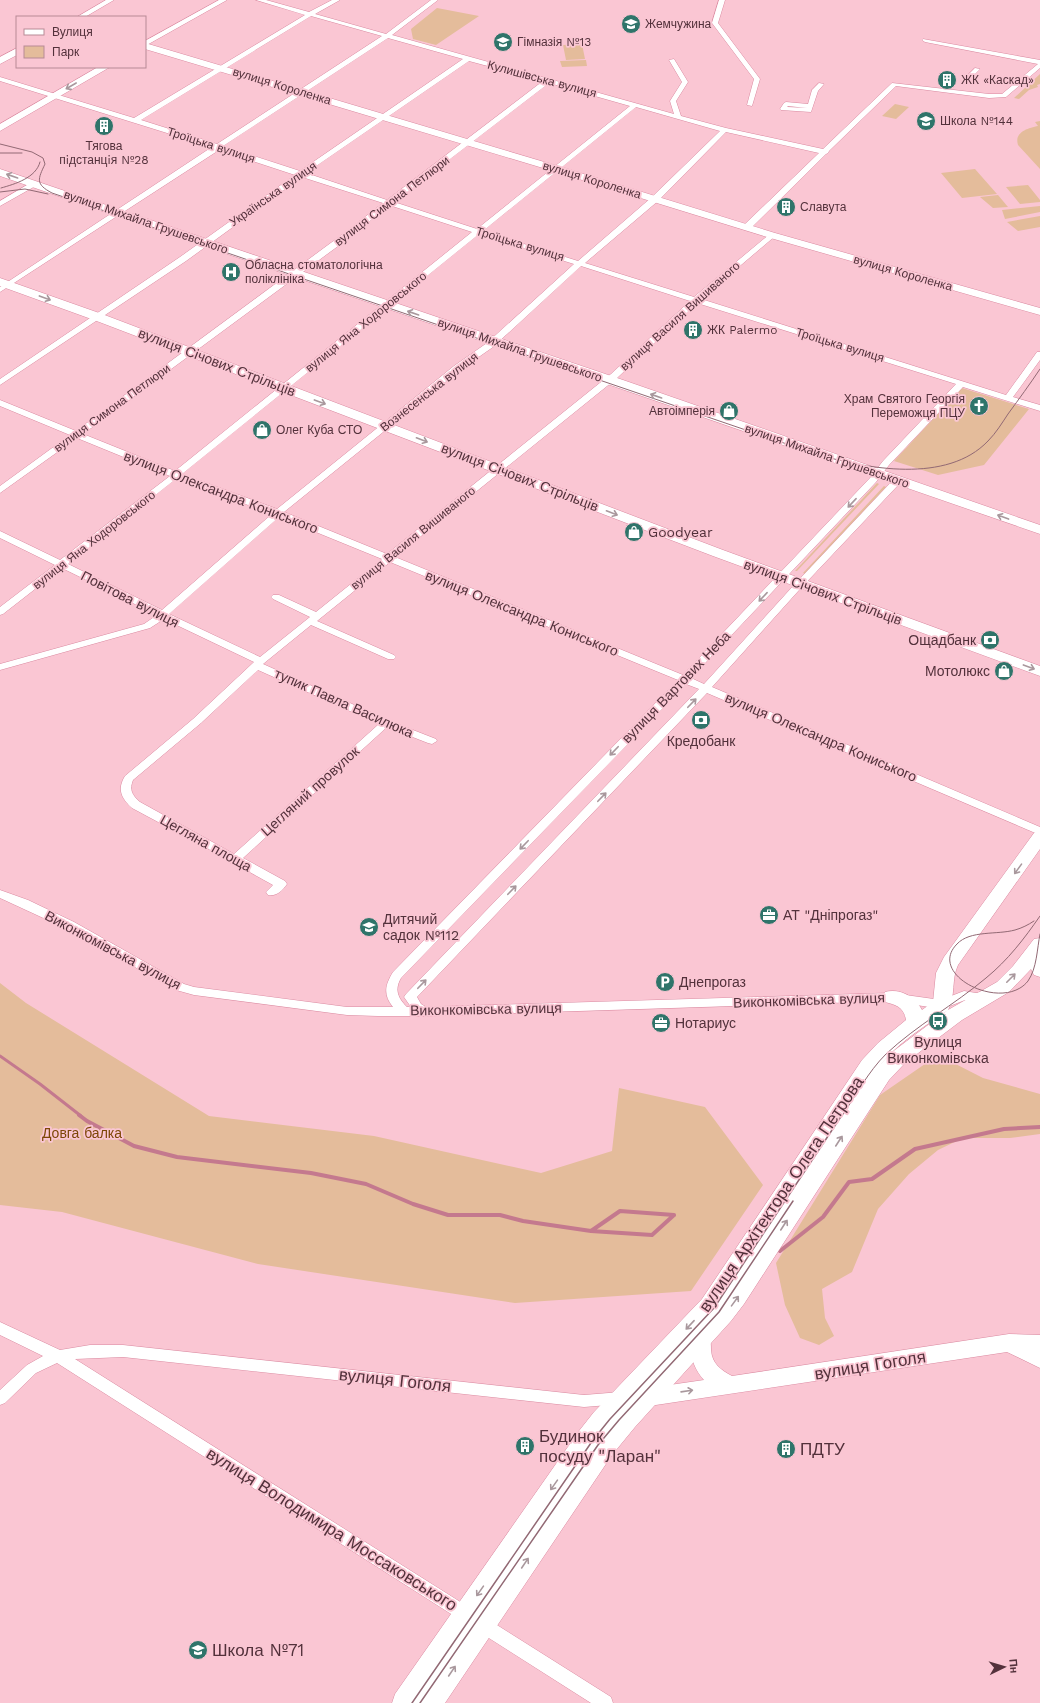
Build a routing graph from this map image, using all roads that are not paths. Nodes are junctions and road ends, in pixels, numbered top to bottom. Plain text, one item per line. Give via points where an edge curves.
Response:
1 (111, 0) edge
2 (224, 0) edge
3 (259, 0) edge
4 (337, 0) edge
5 (435, 0) edge
6 (722, 0) edge
7 (310, 14) junction
8 (82, 16) edge
9 (387, 36) junction
10 (925, 40) dead end
11 (146, 44) edge
12 (146, 45) edge
13 (16, 52) edge
14 (467, 59) junction
15 (672, 60) dead end
16 (0, 61) edge
17 (1040, 62) edge
18 (1040, 65) edge
19 (103, 68) edge
20 (221, 68) junction
21 (977, 70) dead end
22 (0, 79) edge
23 (967, 79) dead end
24 (550, 80) junction
25 (821, 84) dead end
26 (300, 92) junction
27 (54, 96) junction
28 (635, 105) junction
29 (750, 105) dead end
30 (811, 106) dead end
31 (383, 117) junction
32 (678, 117) junction
33 (135, 120) junction
34 (0, 128) edge
35 (725, 130) junction
36 (468, 142) junction
37 (218, 147) junction
38 (826, 152) junction
39 (557, 169) junction
40 (0, 172) edge
41 (302, 173) junction
42 (35, 184) junction
43 (655, 199) junction
44 (389, 202) junction
45 (0, 204) edge
46 (118, 213) junction
47 (747, 227) junction
48 (479, 232) junction
49 (771, 236) junction
50 (205, 242) junction
51 (580, 263) junction
52 (296, 273) junction
53 (3, 285) edge
54 (695, 300) junction
55 (388, 304) junction
56 (1040, 312) edge
57 (98, 317) junction
58 (495, 341) junction
59 (190, 352) junction
60 (1040, 354) edge
61 (609, 380) junction
62 (0, 383) edge
63 (962, 383) junction
64 (283, 388) junction
65 (1008, 398) junction
66 (0, 403) edge
67 (1040, 408) edge
68 (385, 426) junction
69 (77, 435) junction
70 (498, 469) junction
71 (878, 474) junction
72 (176, 475) junction
73 (898, 480) junction
74 (0, 490) edge
75 (278, 513) junction
76 (1040, 530) edge
77 (0, 534) edge
78 (387, 558) junction
79 (63, 564) junction
80 (782, 577) junction
81 (800, 584) junction
82 (276, 597) dead end
83 (0, 612) edge
84 (162, 614) junction
85 (313, 618) junction
86 (391, 657) dead end
87 (259, 663) junction
88 (0, 667) edge
89 (1040, 671) edge
90 (684, 679) junction
91 (706, 688) junction
92 (386, 724) junction
93 (432, 741) dead end
94 (125, 792) joint
95 (1040, 831) edge
96 (1040, 837) edge
97 (234, 860) junction
98 (272, 892) dead end
99 (0, 894) edge
100 (1040, 944) edge
101 (1040, 950) edge
102 (1040, 970) edge
103 (945, 972) junction
104 (391, 989) junction
105 (992, 993) junction
106 (964, 995) junction
107 (410, 996) junction
108 (891, 997) junction
109 (948, 1010) junction
110 (404, 1011) junction
111 (425, 1012) junction
112 (916, 1024) junction
113 (887, 1058) junction
114 (755, 1254) junction
115 (0, 1328) edge
116 (701, 1342) junction
117 (1009, 1343) junction
118 (1040, 1344) edge
119 (58, 1356) junction
120 (1040, 1359) edge
121 (731, 1385) junction
122 (649, 1397) junction
123 (621, 1398) junction
124 (0, 1399) edge
125 (474, 1619) junction
126 (404, 1703) edge
127 (430, 1703) edge
128 (605, 1703) edge

1 - 8 street
2 - 11 street
3 - 7 street, Кулишівська вулиця
4 - 7 street
5 - 9 street
6 - 29 street via 715,23 757,79
7 - 9 street, Кулишівська вулиця
7 - 20 street
9 - 14 street, Кулишівська вулиця
9 - 26 street
10 - 17 street
12 - 20 street, вулиця Короленка
13 - 16 street
14 - 24 street, Кулишівська вулиця
14 - 31 street, Українська вулиця
15 - 32 street via 685,82 673,100
18 - 38 street via 1004,96 894,84
19 -> 27 street
20 - 26 street, вулиця Короленка
20 - 33 street
21 - 23 street
22 - 27 street, Троїцька вулиця
24 - 28 street, Кулишівська вулиця
24 - 36 street, вулиця Симона Петлюри
25 - 30 street via 815,90
26 - 31 street, вулиця Короленка
26 - 37 street
27 - 33 street, Троїцька вулиця
27 - 34 street
28 - 32 street, Кулишівська вулиця
28 - 39 street, вулиця Яна Ходоровського
31 - 36 street, вулиця Короленка
31 - 41 street, Українська вулиця
32 - 35 street, Кулишівська вулиця
33 - 37 street, Троїцька вулиця
35 - 38 street, Кулишівська вулиця
35 - 43 street, Вознесенська вулиця
36 - 39 street, вулиця Короленка
36 - 44 street, вулиця Симона Петлюри
37 - 41 street, Троїцька вулиця
37 - 46 street
38 - 47 street
39 - 43 street, вулиця Короленка
39 - 48 street, вулиця Яна Ходоровського
42 -> 40 main road, вулиця Михайла Грушевського
41 - 44 street, Троїцька вулиця
41 - 50 street, Українська вулиця
42 - 45 street
42 - 46 main road, вулиця Михайла Грушевського
43 - 47 street, вулиця Короленка
43 - 51 street, Вознесенська вулиця
44 - 48 street, Троїцька вулиця
44 - 52 street, вулиця Симона Петлюри
46 - 50 main road, вулиця Михайла Грушевського
46 - 53 street
47 - 49 street, вулиця Короленка
48 - 51 street, Троїцька вулиця
48 - 55 street, вулиця Яна Ходоровського
49 - 54 street, вулиця Василя Вишиваного
49 - 56 street, вулиця Короленка
50 - 52 main road, вулиця Михайла Грушевського
50 - 57 street, Українська вулиця
51 - 54 street, Троїцька вулиця
51 - 58 street, Вознесенська вулиця
52 - 55 main road, вулиця Михайла Грушевського
52 - 59 street, вулиця Симона Петлюри
53 -> 57 main road, вулиця Січових Стрільців
54 - 61 street, вулиця Василя Вишиваного
54 - 63 street, Троїцька вулиця
58 -> 55 main road, вулиця Михайла Грушевського
55 - 64 street, вулиця Яна Ходоровського
57 - 59 main road, вулиця Січових Стрільців
57 - 62 street, Українська вулиця
58 - 61 main road, вулиця Михайла Грушевського
58 - 68 street, Вознесенська вулиця
59 - 64 main road, вулиця Січових Стрільців
59 - 69 street, вулиця Симона Петлюри
60 - 65 street
61 - 70 street, вулиця Василя Вишиваного
71 -> 61 main road, вулиця Михайла Грушевського
63 - 65 street, Троїцька вулиця
63 - 71 street, вулиця Вартових Неба
64 -> 68 main road, вулиця Січових Стрільців
64 - 72 street, вулиця Яна Ходоровського
65 - 67 street, Троїцька вулиця
66 - 69 street, вулиця Олександра Кониського
68 -> 70 main road, вулиця Січових Стрільців
68 - 75 street, Вознесенська вулиця
69 - 72 street, вулиця Олександра Кониського
69 - 74 street, вулиця Симона Петлюри
70 - 78 street, вулиця Василя Вишиваного
70 -> 80 main road, вулиця Січових Стрільців
71 - 73 main road, вулиця Михайла Грушевського
71 -> 80 street, вулиця Вартових Неба
72 - 75 street, вулиця Олександра Кониського
72 - 79 street, вулиця Яна Ходоровського
76 -> 73 main road, вулиця Михайла Грушевського
73 - 81 street, вулиця Вартових Неба
75 - 78 street, вулиця Олександра Кониського
75 - 84 street, Вознесенська вулиця
77 - 79 street, Повітова вулиця
78 - 85 street, вулиця Василя Вишиваного
78 - 90 street, вулиця Олександра Кониського
79 - 83 street, вулиця Яна Ходоровського
79 - 84 street, Повітова вулиця via 108,589
80 - 81 main road, вулиця Січових Стрільців
80 -> 90 street, вулиця Вартових Неба
81 -> 89 main road, вулиця Січових Стрільців
81 - 91 street, вулиця Вартових Неба
82 - 85 street
84 - 87 street, Повітова вулиця
84 - 88 street, Вознесенська вулиця via 147,626
85 - 86 street
85 - 87 street, вулиця Василя Вишиваного
87 - 92 street, тупик Павла Василюка
87 - 94 street, вулиця Василя Вишиваного via 197,721 129,778
90 - 91 street, вулиця Олександра Кониського
90 -> 104 street, вулиця Вартових Неба via 397,975
91 - 95 street, вулиця Олександра Кониського
107 -> 91 street, вулиця Вартових Неба
92 - 93 street, тупик Павла Василюка
92 - 97 street, Цегляний провулок
94 - 97 street, Цегляна площа via 136,805
96 -> 103 main road
97 - 98 street, Цегляна площа via 280,884
99 - 110 street, Виконкомівська вулиця via 94,939 180,987 194,991 348,1010
105 -> 100 main road via 1003,987 1019,971
101 - 102 main road
103 - 106 street via 953,987
103 - 109 main road
104 - 107 street via 394,995 401,998
104 - 110 street via 396,1003
105 - 106 street
105 - 109 main road
106 - 109 street
107 - 111 street via 417,1007
108 - 109 street, Виконкомівська вулиця
108 - 111 street, Виконкомівська вулиця
108 - 112 main road via 903,1000 913,1008
109 - 112 main road
109 - 113 main road via 903,1055
110 - 111 street, Виконкомівська вулиця
112 - 113 main road
113 - 114 main road, вулиця Архітектора Олега Петрова via 874,1087 810,1170
116 -> 114 main road, вулиця Архітектора Олега Петрова via 737,1298
114 -> 123 main road, вулиця Архітектора Олега Петрова
115 - 119 street, вулиця Володимира Моссаковського
116 - 121 street via 700,1353 706,1369
116 - 122 main road, вулиця Архітектора Олега Петрова
117 - 118 street, вулиця Гоголя
117 - 120 street
117 - 121 street, вулиця Гоголя
119 - 123 street, вулиця Гоголя via 93,1351 123,1351 584,1401
119 - 124 street, вулиця Гоголя via 36,1366
119 - 125 street, вулиця Володимира Моссаковського
122 -> 121 street, вулиця Гоголя
122 - 123 street, вулиця Гоголя
125 -> 122 main road, вулиця Архітектора Олега Петрова via 613,1437
123 -> 125 main road, вулиця Архітектора Олега Петрова via 587,1438
125 - 126 main road, вулиця Архітектора Олега Петрова
127 -> 125 main road, вулиця Архітектора Олега Петрова
125 - 128 street, вулиця Володимира Моссаковського

